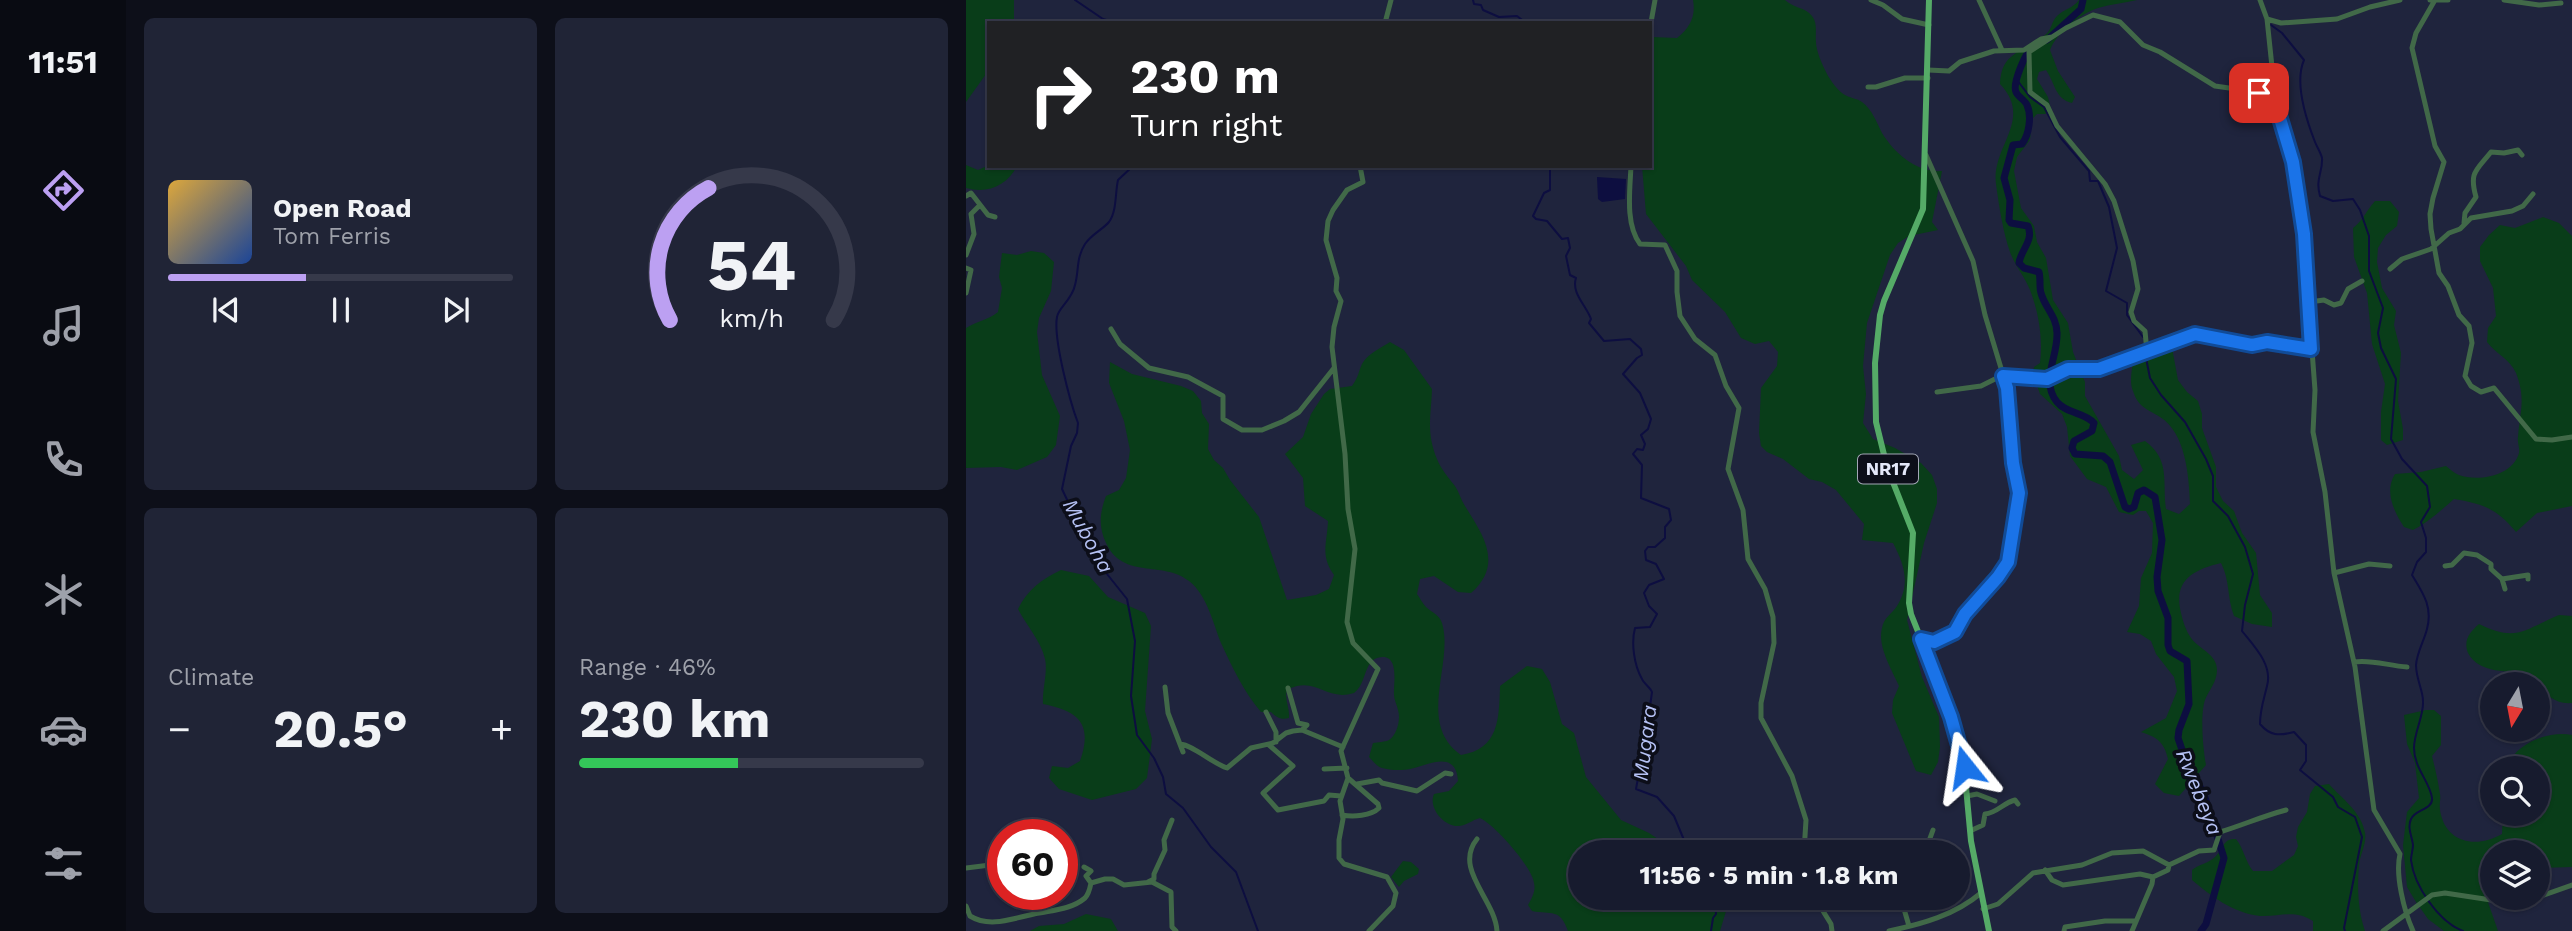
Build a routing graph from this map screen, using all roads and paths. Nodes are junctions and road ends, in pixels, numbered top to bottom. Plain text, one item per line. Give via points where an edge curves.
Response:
1 (1391, 0) edge
2 (1656, 0) edge
3 (1871, 0) edge
4 (1929, 0) edge
5 (1979, 0) edge
6 (2260, 0) edge
7 (2400, 0) edge
8 (2433, 0) edge
9 (2448, 0) edge
10 (2504, 0) edge
11 (2561, 3) dead end
12 (1386, 21) edge
13 (1652, 21) edge
14 (2267, 22) junction
15 (1928, 25) junction
16 (2050, 37) junction
17 (2002, 50) junction
18 (1928, 70) junction
19 (1928, 78) junction
20 (1868, 87) dead end
21 (2276, 105) junction
22 (1926, 155) junction
23 (2522, 155) dead end
24 (1360, 168) edge
25 (1631, 168) edge
26 (2533, 194) dead end
27 (966, 196) edge
28 (980, 205) junction
29 (995, 217) dead end
30 (2463, 226) junction
31 (2434, 247) junction
32 (966, 255) edge
33 (966, 268) edge
34 (2390, 269) dead end
35 (2362, 281) dead end
36 (966, 293) edge
37 (2309, 302) junction
38 (1111, 329) dead end
39 (2311, 349) junction
40 (2147, 352) junction
41 (1334, 368) junction
42 (2003, 376) junction
43 (1937, 392) dead end
44 (2572, 437) edge
45 (2390, 566) dead end
46 (2445, 566) dead end
47 (2334, 573) junction
48 (2502, 579) junction
49 (2528, 579) dead end
50 (2505, 589) dead end
51 (1921, 639) junction
52 (2354, 662) junction
53 (2407, 667) dead end
54 (1165, 687) dead end
55 (1288, 688) dead end
56 (1266, 712) dead end
57 (1302, 730) junction
58 (1312, 735) junction
59 (1304, 741) dead end
60 (1276, 742) junction
61 (1180, 744) junction
62 (1269, 745) junction
63 (1343, 747) junction
64 (1183, 752) dead end
65 (1347, 768) junction
66 (1324, 769) dead end
67 (1451, 774) dead end
68 (1348, 778) junction
69 (1357, 784) junction
70 (1341, 796) junction
71 (1967, 796) junction
72 (1995, 801) dead end
73 (2018, 804) dead end
74 (2002, 806) junction
75 (2286, 810) dead end
76 (2010, 811) dead end
77 (1342, 815) junction
78 (1172, 820) dead end
79 (1933, 830) dead end
80 (1970, 831) junction
81 (1477, 839) dead end
82 (1805, 840) edge
83 (1929, 840) edge
84 (2169, 865) junction
85 (987, 866) edge
86 (1084, 867) dead end
87 (966, 869) edge
88 (2045, 870) junction
89 (2153, 877) junction
90 (1091, 883) junction
91 (1145, 884) junction
92 (2572, 885) edge
93 (1981, 893) junction
94 (2550, 893) edge
95 (2480, 900) edge
96 (966, 906) edge
97 (1983, 909) junction
98 (1822, 910) edge
99 (1904, 910) edge
100 (2405, 914) junction
101 (2136, 921) junction
102 (1912, 928) edge
103 (1176, 931) edge
104 (1368, 931) edge
105 (1497, 931) edge
106 (1832, 931) edge
107 (1889, 931) edge
108 (1989, 931) edge
109 (2064, 931) edge
110 (2132, 931) edge
111 (2383, 931) edge
112 (2413, 931) edge

1 - 12 street
2 - 13 street
3 - 15 street via 1902,19
4 - 15 main road, NR17
5 - 17 street
6 - 14 street
7 - 14 street via 2337,19
8 - 9 street
8 - 31 street via 2412,48 2435,146 2444,162 2430,214
10 - 11 street
14 - 21 street
15 - 18 main road, NR17
16 - 17 street via 2024,50
16 - 21 street via 2090,15 2120,22 2143,45 2215,86 2257,92
16 - 40 street via 2029,52 2030,92 2047,105 2057,126 2114,201 2138,289 2131,312 2145,331
17 - 18 street via 1960,62 1949,71
18 - 19 main road, NR17
19 - 20 street
19 - 22 main road, NR17
21 - 37 street via 2301,203
22 - 42 street via 1973,261
22 - 51 main road, NR17 via 1923,209 1884,301 1875,363 1876,422 1887,467 1913,533 1909,603
23 - 30 street via 2518,150 2491,152 2475,172 2472,188 2476,197
24 - 41 street via 1363,182 1347,190 1332,210 1326,240 1341,301 1332,338
25 - 82 street via 1630,213 1638,243 1669,250 1678,271 1680,316 1695,339 1715,355 1739,408 1728,469 1743,510 1748,559 1765,589 1773,617 1774,643 1761,718 1793,776 1807,820
26 - 30 street via 2524,206 2471,218
27 - 28 street via 971,194
28 - 29 street
28 - 32 street via 971,214 974,234
30 - 31 street
31 - 34 street via 2402,259
31 - 44 street via 2439,273 2469,326 2472,343 2465,376 2470,386 2482,392 2494,388 2536,439
33 - 36 street via 971,270
35 - 37 street via 2348,289 2342,303
37 - 39 street
38 - 41 street via 1120,344 1149,368 1188,377 1223,396 1223,419 1242,430 1262,430 1299,412
39 - 40 street via 2267,342 2252,345 2195,334
39 - 47 street via 2313,432
40 - 42 street via 2099,369 2068,369 2047,379
41 - 63 street via 1355,549 1348,628 1353,643 1378,668
42 - 43 street via 1981,386
42 - 51 street via 2019,493 2008,562 1955,632 1934,642
45 - 47 street via 2369,564
46 - 48 street via 2464,553 2477,555
47 - 52 street
48 - 49 street via 2528,575
48 - 50 street
51 - 71 main road, NR17 via 1961,746
52 - 53 street
52 - 100 street via 2374,810 2400,854
54 - 61 street via 1168,713
55 - 57 street via 1298,723 1307,725
56 - 60 street
57 - 58 street
57 - 60 street via 1286,733
58 - 59 street
58 - 63 street
60 - 62 street
61 - 62 street via 1227,768 1251,748
61 - 64 street
62 - 70 street via 1293,766 1263,793 1278,810 1324,801 1329,795
63 - 65 street
65 - 66 street
65 - 68 street
67 - 69 street via 1445,773 1416,791 1379,780
68 - 69 street
68 - 70 street
69 - 77 street via 1378,809 1352,817
70 - 77 street
71 - 72 street via 1977,794
71 - 80 main road, NR17
73 - 74 street via 2015,800
74 - 76 street
74 - 80 street via 1985,814 1983,825
75 - 84 street via 2220,832 2214,850 2199,850
77 - 104 street via 1339,858 1380,873 1396,892 1393,906
78 - 91 street via 1154,879
79 - 83 street
80 - 93 main road, NR17
81 - 105 street via 1469,856 1470,874 1488,900
84 - 88 street via 2143,851 2127,851
84 - 89 street
85 - 87 street
86 - 90 street via 1091,871 1086,876
88 - 89 street via 2063,885 2140,874
88 - 97 street via 2025,878 1998,904
89 - 101 street
90 - 91 street via 1105,878 1124,885
90 - 96 street via 1084,899 1017,920 977,920
91 - 103 street via 1172,894 1170,917
92 - 94 street
93 - 97 main road, NR17
93 - 102 street via 1958,909
95 - 100 street via 2432,895
97 - 108 main road, NR17
98 - 106 street
99 - 102 street
100 - 111 street
100 - 112 street
101 - 109 street via 2078,925
101 - 110 street
102 - 107 street

